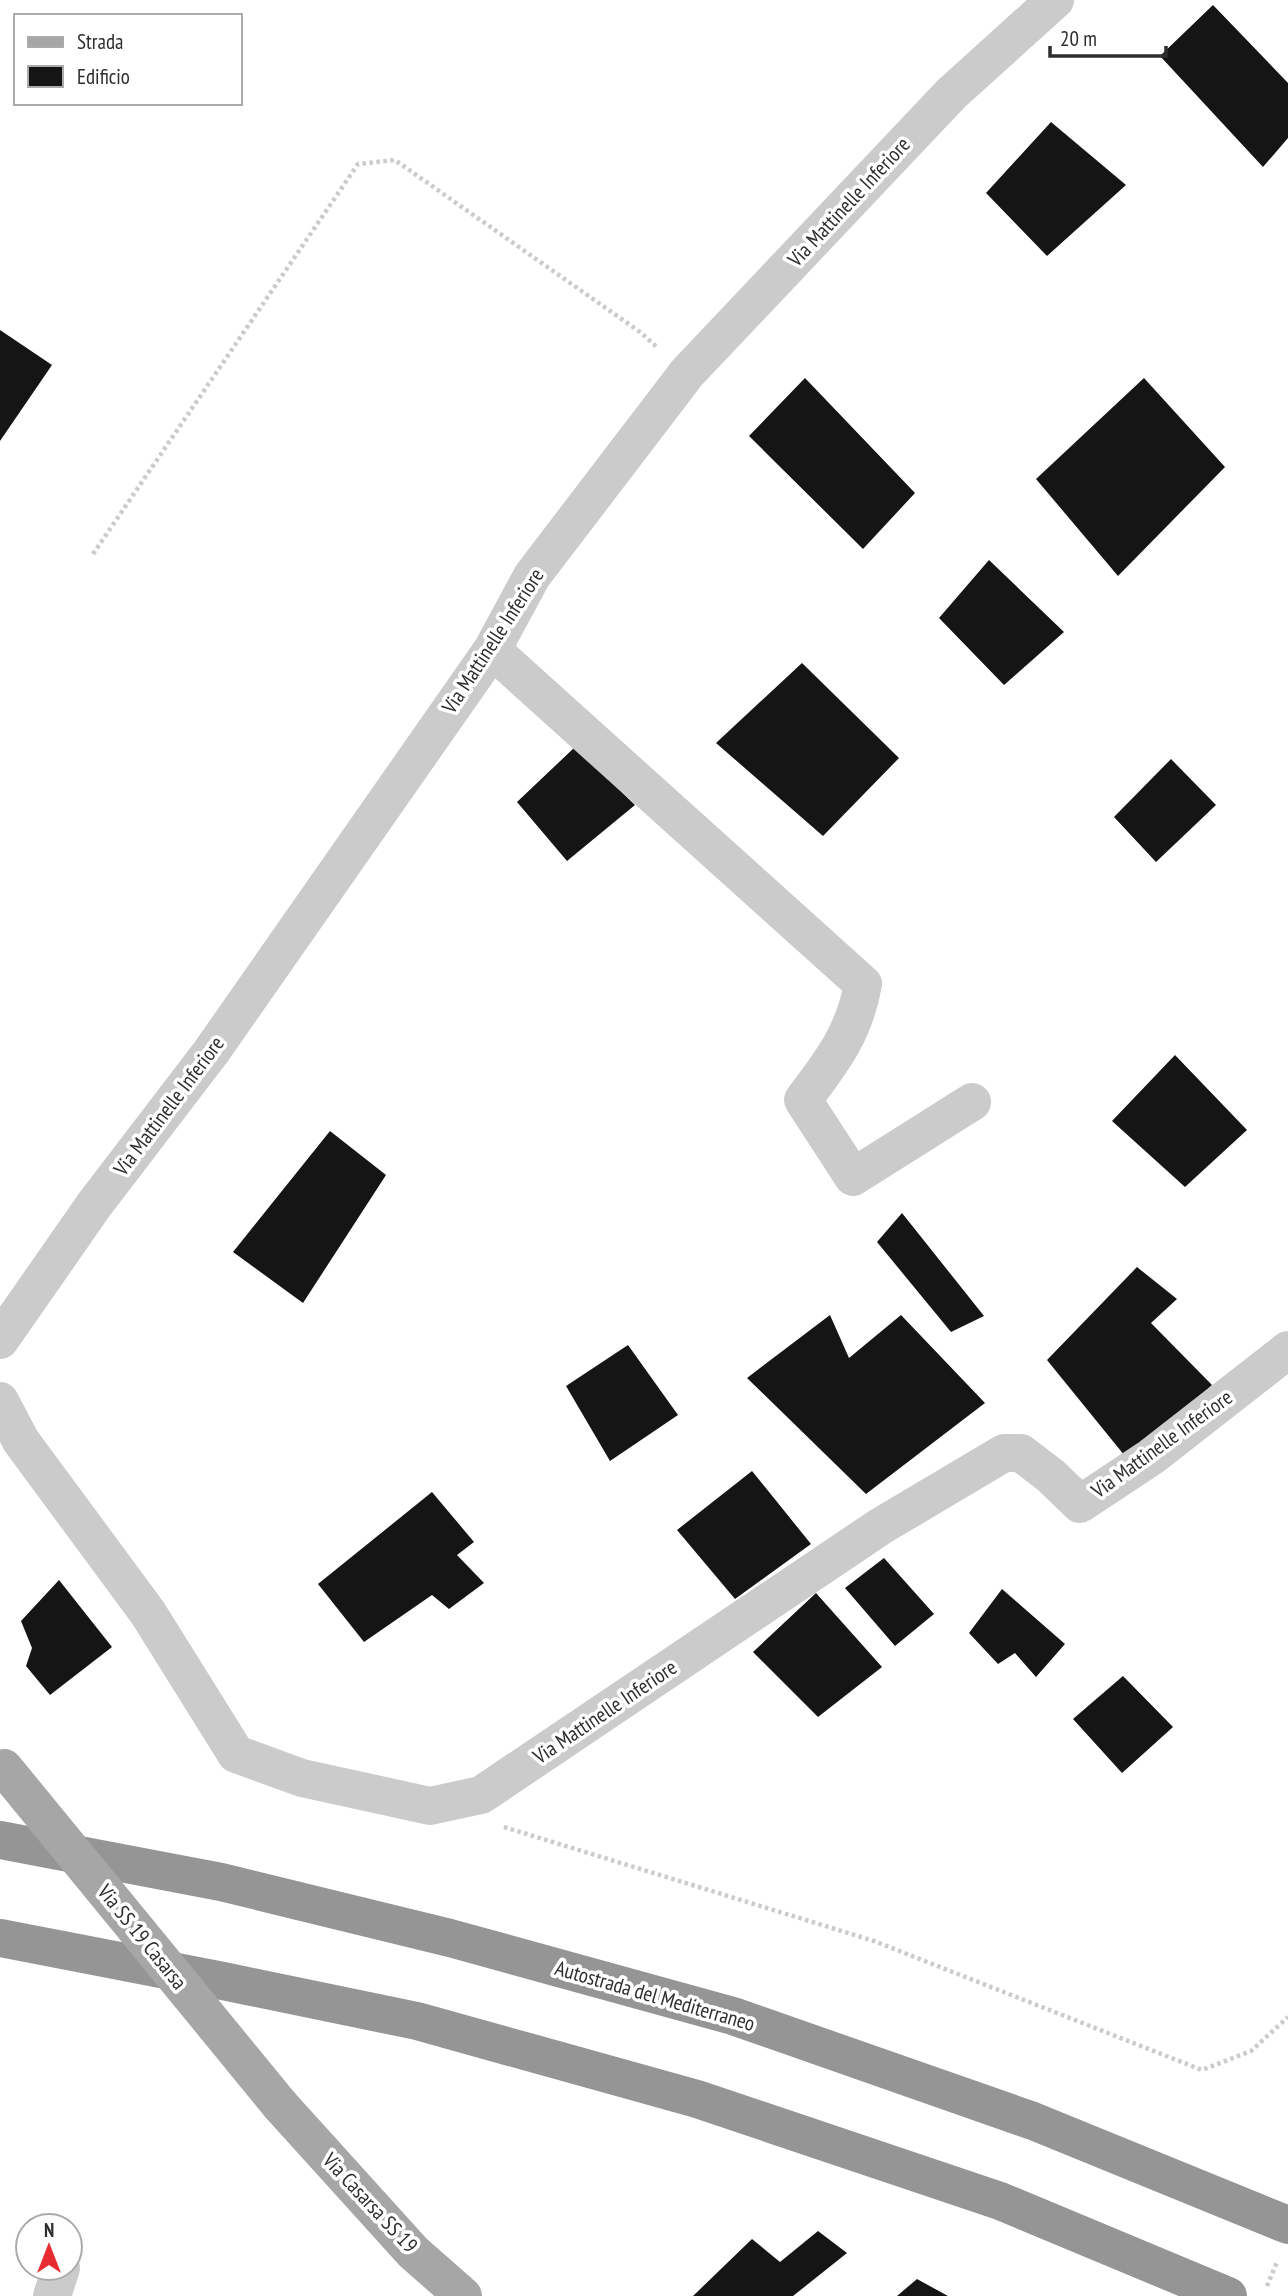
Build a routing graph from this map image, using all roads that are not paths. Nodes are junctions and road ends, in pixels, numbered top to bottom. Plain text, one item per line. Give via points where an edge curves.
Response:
1 (1055, 0) edge
2 (492, 650) junction
3 (972, 1102) dead end
4 (0, 1340) edge
5 (1288, 1350) edge
6 (0, 1401) edge
7 (2, 1766) edge
8 (0, 1840) edge
9 (0, 1938) edge
10 (281, 2105) joint
11 (1283, 2242) edge
12 (463, 2296) edge
13 (1228, 2296) edge

1 - 2 street, Via Mattinelle Inferiore via 951,94 687,373 533,576
2 - 3 street via 863,984 859,1008 839,1053 803,1100 853,1177
2 - 4 street, Via Mattinelle Inferiore via 211,1052 94,1205
5 - 6 street, Via Mattinelle Inferiore via 1151,1457 1080,1504 1021,1453 1003,1453 881,1527 481,1795 430,1806 302,1779 236,1754 148,1614 21,1441
7 - 10 main road, Via SS 19 Casarsa, bridge
8 - 11 highway, Autostrada del Mediterraneo via 220,1882 450,1938 733,2016 1034,2121
9 - 13 highway via 417,2021 696,2099 1000,2201
10 - 12 main road, Via Casarsa SS 19 via 413,2252

